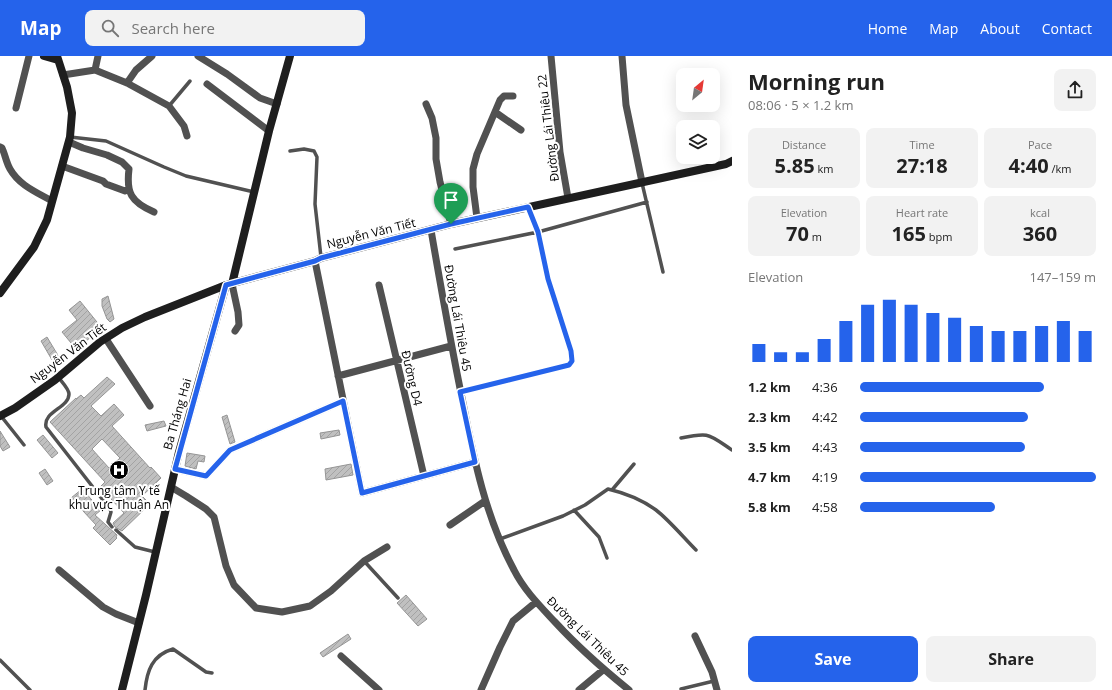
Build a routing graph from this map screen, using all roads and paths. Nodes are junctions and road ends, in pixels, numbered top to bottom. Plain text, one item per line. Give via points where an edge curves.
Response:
1 (29, 56) edge
2 (44, 56) edge
3 (98, 56) edge
4 (152, 56) edge
5 (198, 56) edge
6 (290, 56) edge
7 (551, 56) edge
8 (622, 56) edge
9 (58, 58) edge
10 (95, 70) junction
11 (63, 75) junction
12 (190, 81) dead end
13 (127, 83) junction
14 (207, 84) dead end
15 (513, 96) dead end
16 (277, 104) junction
17 (426, 104) dead end
18 (169, 106) junction
19 (16, 108) dead end
20 (495, 112) junction
21 (520, 130) dead end
22 (270, 131) junction
23 (187, 136) dead end
24 (70, 140) junction
25 (0, 147) edge
26 (290, 151) dead end
27 (732, 161) edge
28 (62, 166) junction
29 (642, 182) junction
30 (128, 190) junction
31 (254, 192) junction
32 (568, 198) junction
33 (52, 201) junction
34 (647, 202) junction
35 (528, 207) junction
36 (154, 212) dead end
37 (477, 218) junction
38 (451, 224) junction
39 (431, 230) junction
40 (538, 232) junction
41 (455, 249) dead end
42 (318, 260) junction
43 (663, 272) dead end
44 (229, 284) junction
45 (379, 285) dead end
46 (0, 293) edge
47 (235, 331) dead end
48 (106, 339) junction
49 (451, 346) junction
50 (397, 360) junction
51 (338, 376) junction
52 (58, 377) junction
53 (460, 392) junction
54 (343, 401) junction
55 (150, 406) dead end
56 (0, 415) edge
57 (681, 438) dead end
58 (24, 445) dead end
59 (732, 450) edge
60 (475, 462) junction
61 (634, 464) dead end
62 (175, 469) junction
63 (424, 476) junction
64 (171, 488) junction
65 (612, 490) junction
66 (485, 501) junction
67 (574, 510) junction
68 (450, 525) dead end
69 (112, 527) dead end
70 (116, 530) dead end
71 (500, 539) junction
72 (387, 547) dead end
73 (696, 550) dead end
74 (156, 552) junction
75 (607, 558) dead end
76 (364, 560) junction
77 (59, 570) dead end
78 (398, 598) dead end
79 (536, 602) junction
80 (139, 623) junction
81 (695, 636) dead end
82 (341, 656) dead end
83 (0, 660) edge
84 (603, 670) junction
85 (212, 673) dead end
86 (714, 681) junction
87 (584, 688) edge
88 (680, 689) dead end
89 (30, 690) edge
90 (122, 690) edge
91 (145, 690) edge
92 (379, 690) edge
93 (482, 690) edge
94 (629, 690) edge
95 (717, 690) edge

1 - 19 street
2 - 9 street
3 - 10 street
4 - 13 street via 136,70
5 - 16 street via 260,98
6 - 16 street, Ba Tháng Hai
7 - 32 street, Đường Lái Thiêu 22 via 560,152
8 - 29 street via 626,105
9 - 11 street
10 - 11 street
10 - 13 street
11 - 24 street via 72,113
12 - 18 lane
13 - 18 street
14 - 22 street
15 - 20 street via 502,97
16 - 22 street, Ba Tháng Hai
17 - 38 street via 432,118 440,182
18 - 23 street via 184,126
20 - 21 street
20 - 37 street via 473,169
22 - 31 street, Ba Tháng Hai
24 - 28 street
24 - 30 street via 83,148 122,162 129,169
24 - 31 lane via 106,141 186,176
25 - 33 street via 17,179
26 - 42 lane via 314,151 317,157 315,204
27 - 29 street, Nguyễn Văn Tiết
28 - 30 street via 125,192
28 - 33 street
29 - 32 street, Nguyễn Văn Tiết
29 - 34 lane
30 - 36 street via 141,206
31 - 44 street, Ba Tháng Hai
32 - 35 street, Nguyễn Văn Tiết
33 - 46 street via 47,220 34,247
34 - 40 lane
34 - 43 lane
35 - 37 street, Nguyễn Văn Tiết
35 - 40 lane
37 - 38 street, Nguyễn Văn Tiết
38 - 39 street, Nguyễn Văn Tiết
39 - 42 street, Nguyễn Văn Tiết
39 - 49 street, Đường Lái Thiêu 45
40 - 41 lane
40 - 53 lane via 548,279 572,361 569,365
42 - 44 street, Nguyễn Văn Tiết
42 - 51 street
44 - 47 street via 238,312 239,325
44 - 48 street, Nguyễn Văn Tiết via 145,317
44 - 62 street, Ba Tháng Hai
45 - 50 street, Đường D4
48 - 52 street, Nguyễn Văn Tiết
48 - 55 street
49 - 50 street
49 - 53 street, Đường Lái Thiêu 45
50 - 51 street
50 - 63 street, Đường D4
51 - 54 street
52 - 56 street, Nguyễn Văn Tiết via 15,408
52 - 69 lane via 69,396 47,418 46,427 110,509 108,522
53 - 60 street, Đường Lái Thiêu 45
54 - 62 street via 230,450 206,476
54 - 63 street via 362,493
56 - 58 lane
57 - 59 lane via 709,435
60 - 63 street
60 - 66 street, Đường Lái Thiêu 45
61 - 65 lane
62 - 64 street, Ba Tháng Hai
64 - 74 street, Ba Tháng Hai
64 - 76 street via 206,509 214,517 226,566 234,585 256,608 282,612 310,606 331,591
65 - 67 lane via 608,489
65 - 73 lane via 622,492 657,511
66 - 68 street
66 - 71 street, Đường Lái Thiêu 45
67 - 71 lane
67 - 75 lane via 599,537
70 - 74 lane via 135,547
71 - 79 street, Đường Lái Thiêu 45 via 514,571
72 - 76 street
74 - 80 street, Ba Tháng Hai
76 - 78 lane
77 - 80 street via 99,604
79 - 84 street, Đường Lái Thiêu 45
79 - 93 street via 513,621
80 - 90 street, Ba Tháng Hai
81 - 86 street
82 - 92 street
83 - 89 lane
84 - 87 street
84 - 94 street, Đường Lái Thiêu 45
85 - 91 lane via 206,672 173,649 164,652 151,664
86 - 88 lane
86 - 95 street

